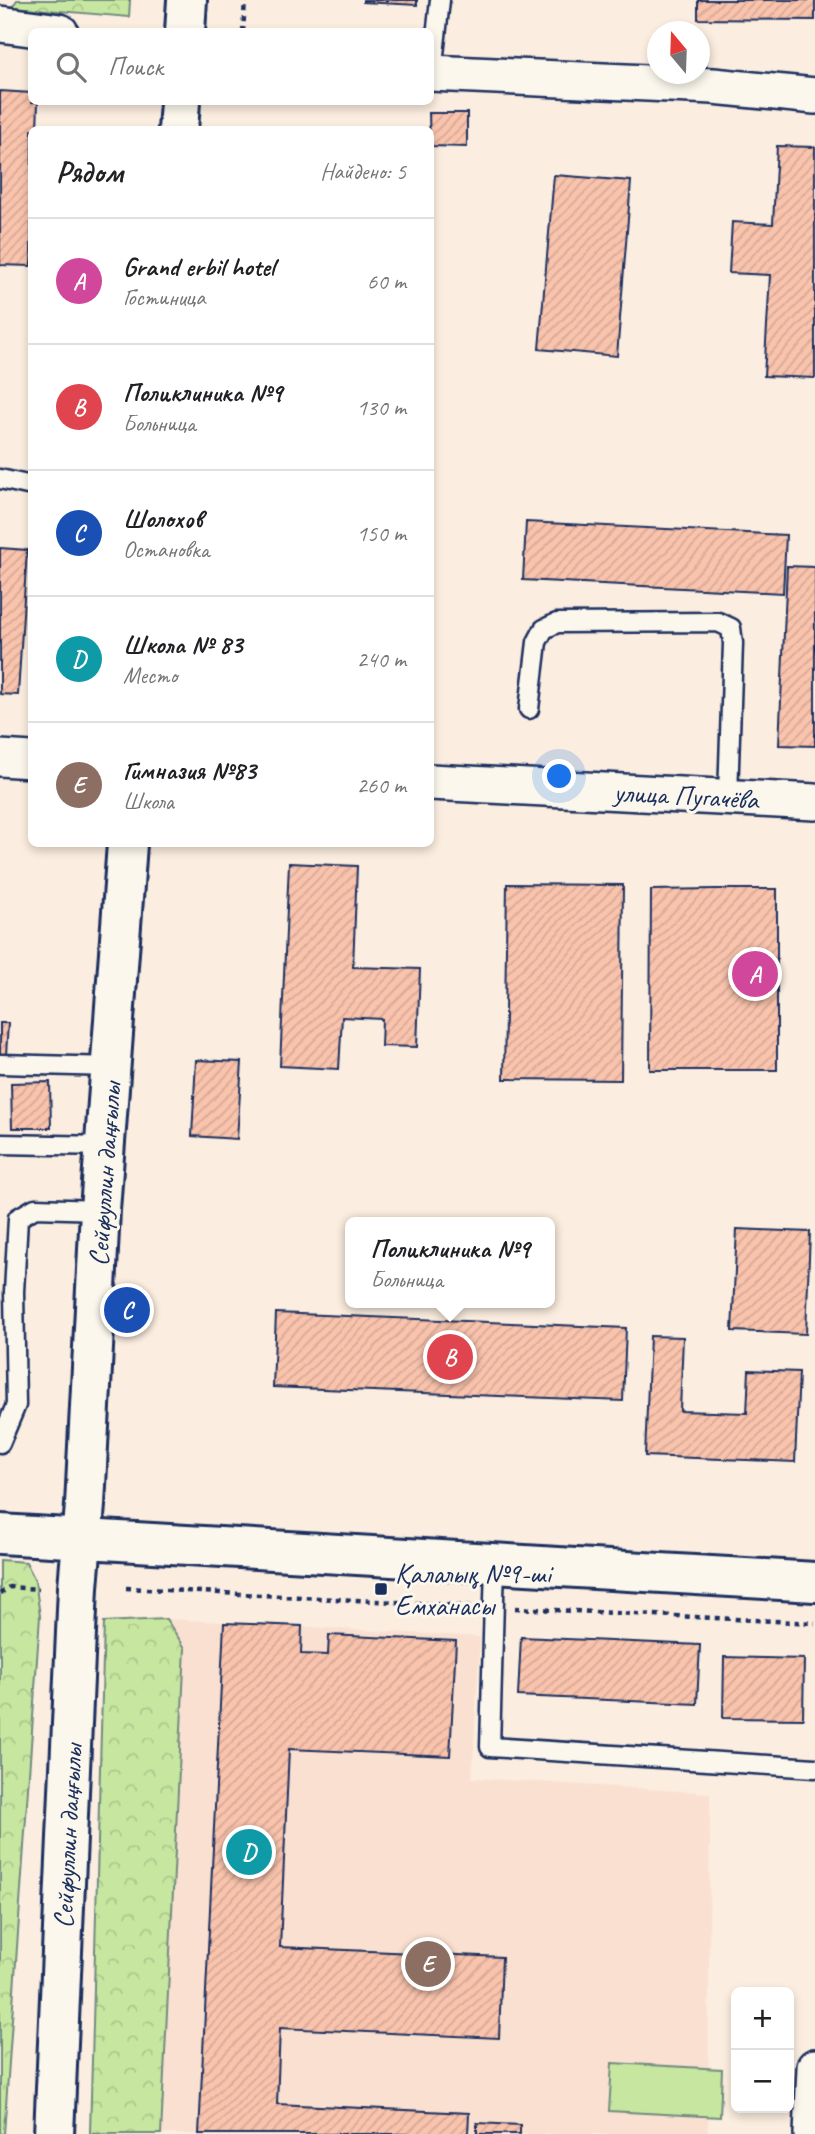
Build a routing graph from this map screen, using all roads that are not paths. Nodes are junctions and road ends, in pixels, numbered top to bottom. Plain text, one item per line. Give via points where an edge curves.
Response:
1 (187, 0) edge
2 (440, 0) edge
3 (0, 24) edge
4 (30, 28) edge
5 (185, 28) edge
6 (434, 49) edge
7 (434, 73) edge
8 (815, 96) edge
9 (180, 105) edge
10 (178, 126) edge
11 (0, 479) edge
12 (28, 485) edge
13 (529, 709) dead end
14 (0, 758) edge
15 (28, 760) edge
16 (434, 782) edge
17 (728, 797) junction
18 (815, 802) edge
19 (127, 847) edge
20 (0, 1065) edge
21 (112, 1067) junction
22 (0, 1144) edge
23 (106, 1146) junction
24 (100, 1210) junction
25 (0, 1443) edge
26 (83, 1522) junction
27 (0, 1534) edge
28 (495, 1563) junction
29 (815, 1582) edge
30 (815, 1768) edge
31 (815, 2067) edge
32 (54, 2134) edge
33 (812, 2134) edge

1 - 5 main road
2 - 6 lane
3 - 4 street
7 - 8 street via 713,86
9 - 10 main road
11 - 12 lane
13 - 17 lane via 537,642 544,629 557,623 718,622 732,628
14 - 15 street
16 - 17 street, улица Пугачёва
17 - 18 street, улица Пугачёва
19 - 21 main road, Сейфуллин даңғылы
20 - 21 lane
21 - 23 main road, Сейфуллин даңғылы
22 - 23 lane
23 - 24 main road, Сейфуллин даңғылы
24 - 25 lane via 35,1208 18,1218 16,1405
24 - 26 main road, Сейфуллин даңғылы
26 - 27 main road
26 - 28 main road
26 - 32 main road, Сейфуллин даңғылы
28 - 29 main road
28 - 30 lane via 490,1747
31 - 33 street

